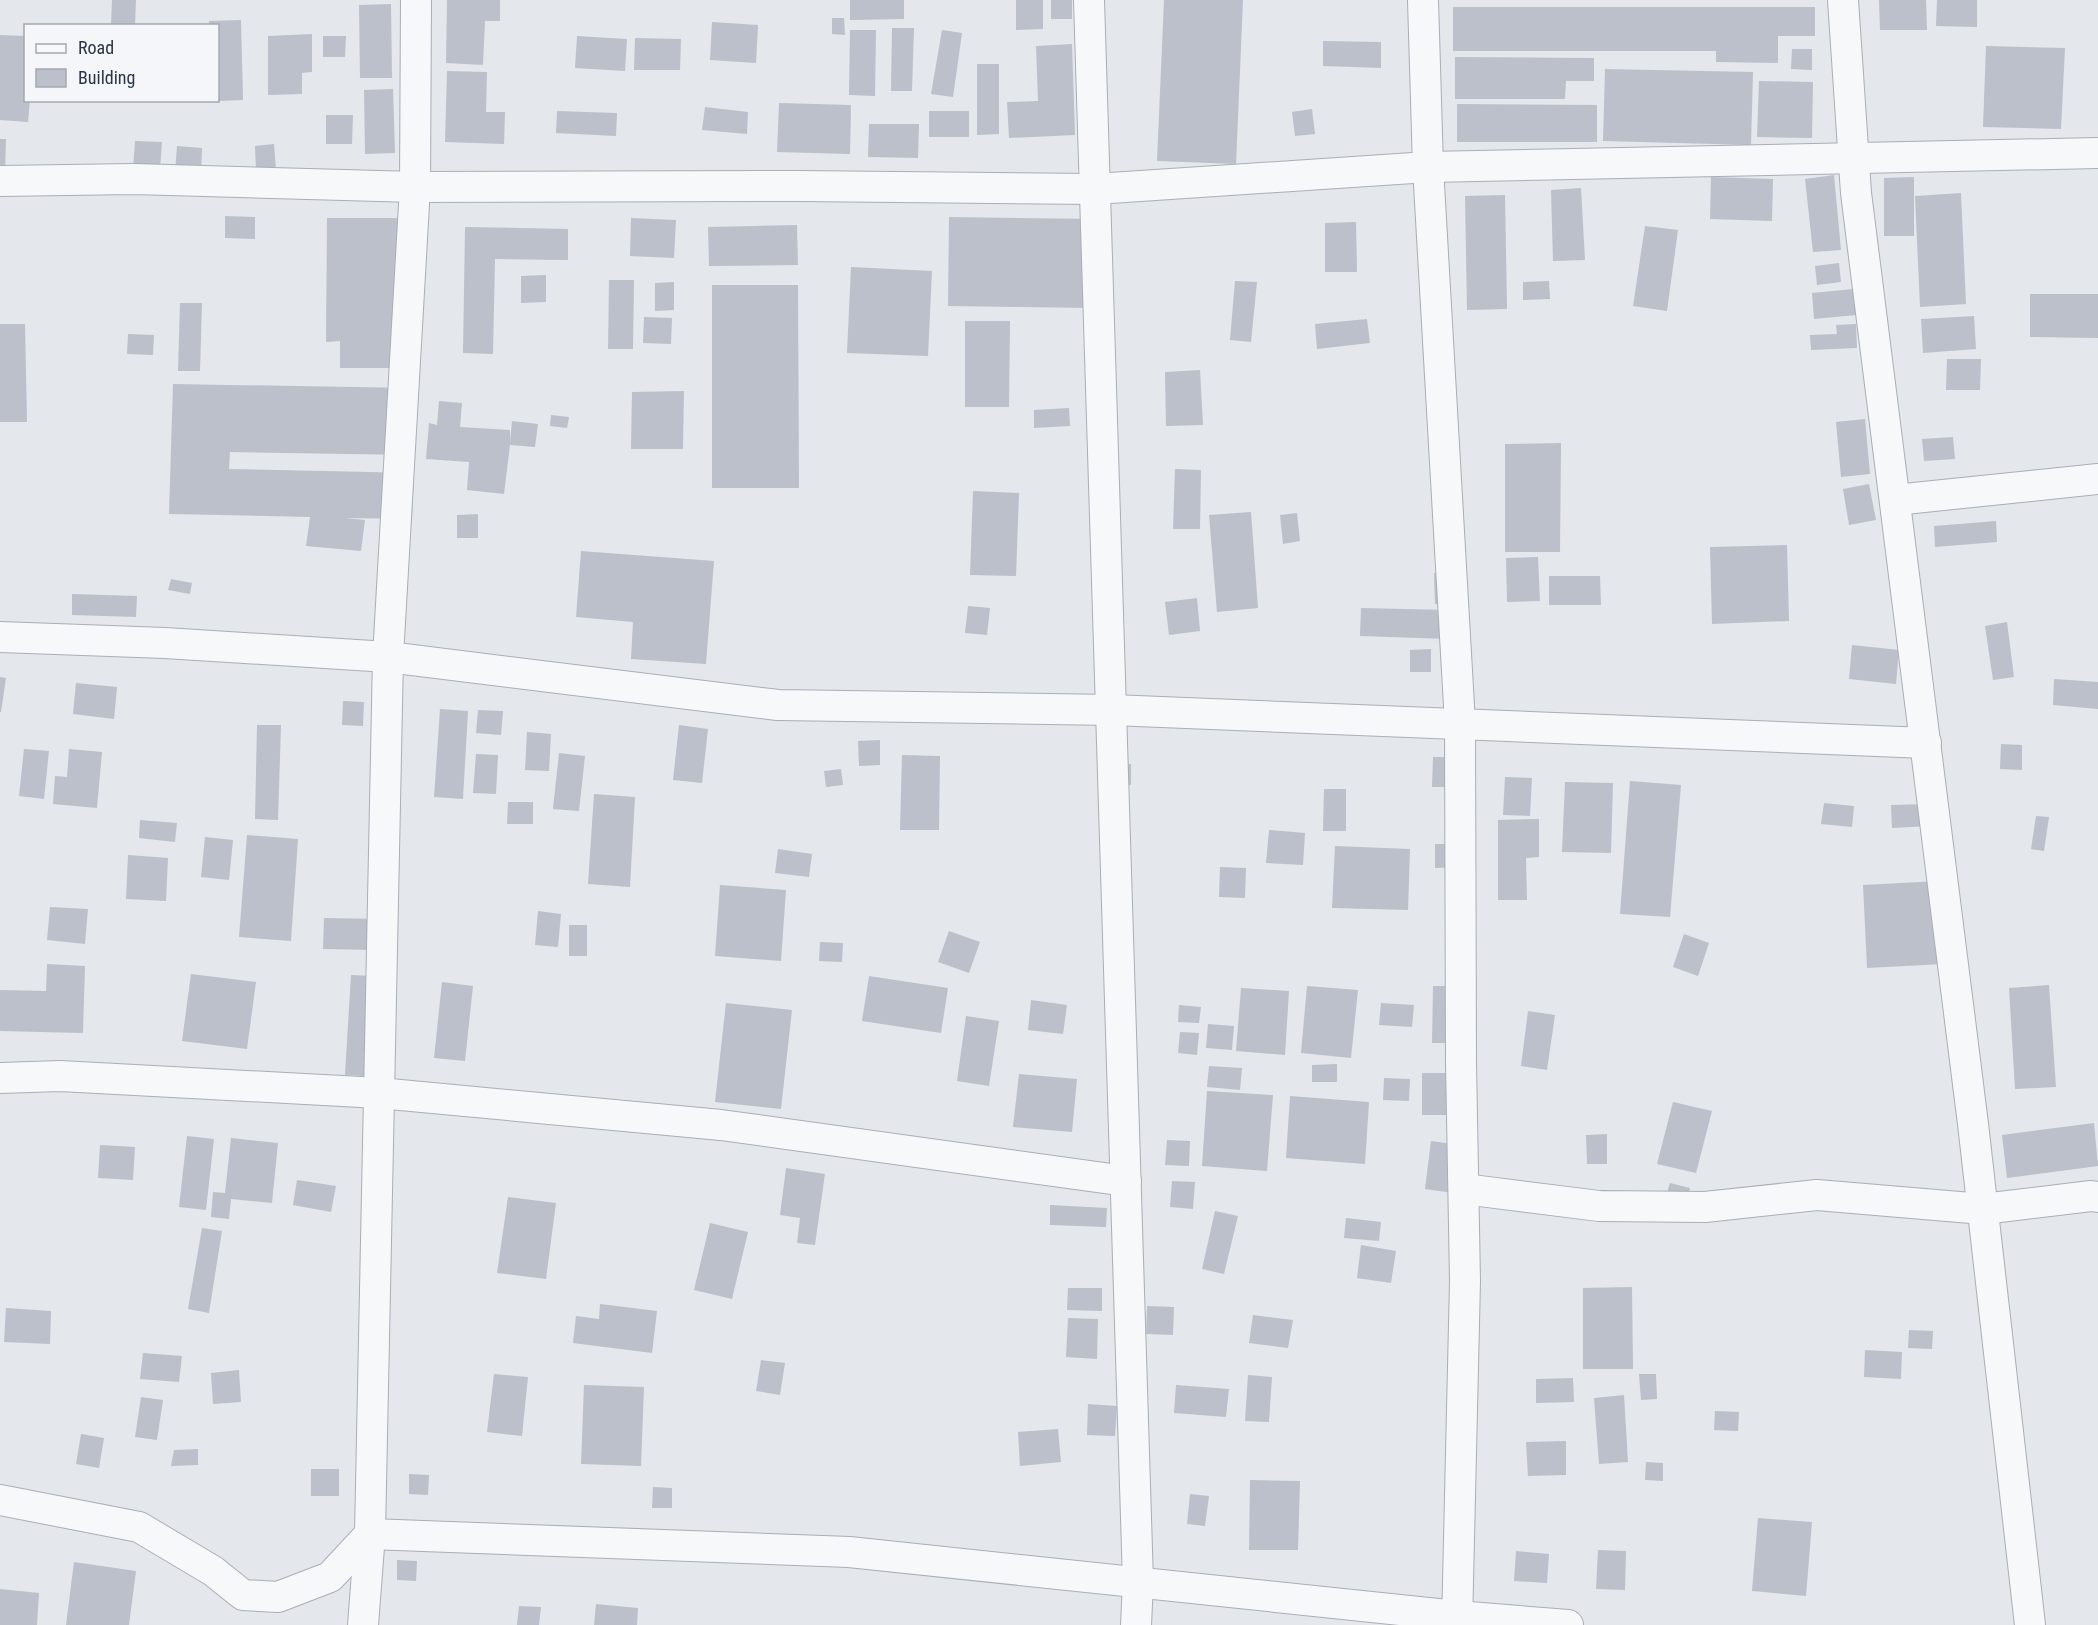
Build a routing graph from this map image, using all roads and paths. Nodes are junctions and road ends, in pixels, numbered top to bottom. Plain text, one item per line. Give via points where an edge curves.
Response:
1 (416, 0) edge
2 (1089, 0) edge
3 (1423, 0) edge
4 (1844, 0) edge
5 (2098, 153) edge
6 (1854, 158) junction
7 (1428, 167) junction
8 (0, 181) edge
9 (414, 187) junction
10 (1095, 189) junction
11 (2098, 479) edge
12 (1895, 500) junction
13 (0, 637) edge
14 (388, 657) junction
15 (1112, 710) junction
16 (1460, 723) junction
17 (1926, 743) junction
18 (0, 1078) edge
19 (379, 1092) junction
20 (1126, 1181) junction
21 (1464, 1188) junction
22 (2098, 1197) edge
23 (1983, 1209) junction
24 (0, 1500) edge
25 (370, 1534) junction
26 (1138, 1582) junction
27 (1457, 1620) edge
28 (363, 1625) edge
29 (1136, 1625) edge
30 (1568, 1625) edge
31 (2030, 1625) edge

1 - 9 street
2 - 10 street
3 - 7 street
4 - 6 street
5 - 6 street
6 - 7 street
6 - 12 street
7 - 10 street
7 - 16 street
8 - 9 street via 134,179
9 - 10 street
9 - 14 street
10 - 15 street
11 - 12 street
12 - 17 street
13 - 14 street
14 - 15 street via 778,705
14 - 19 street
15 - 16 street
15 - 20 street
16 - 17 street
16 - 21 street
17 - 23 street
18 - 19 street via 60,1076
19 - 20 street via 721,1125
19 - 25 street
20 - 26 street
21 - 23 street via 1599,1206 1705,1207 1818,1195
21 - 27 street via 1466,1281
22 - 23 street
23 - 31 street
24 - 25 street via 139,1527 213,1571 243,1595 278,1597 330,1577
25 - 26 street via 849,1552
25 - 28 street
26 - 27 street
26 - 29 street
27 - 30 street

